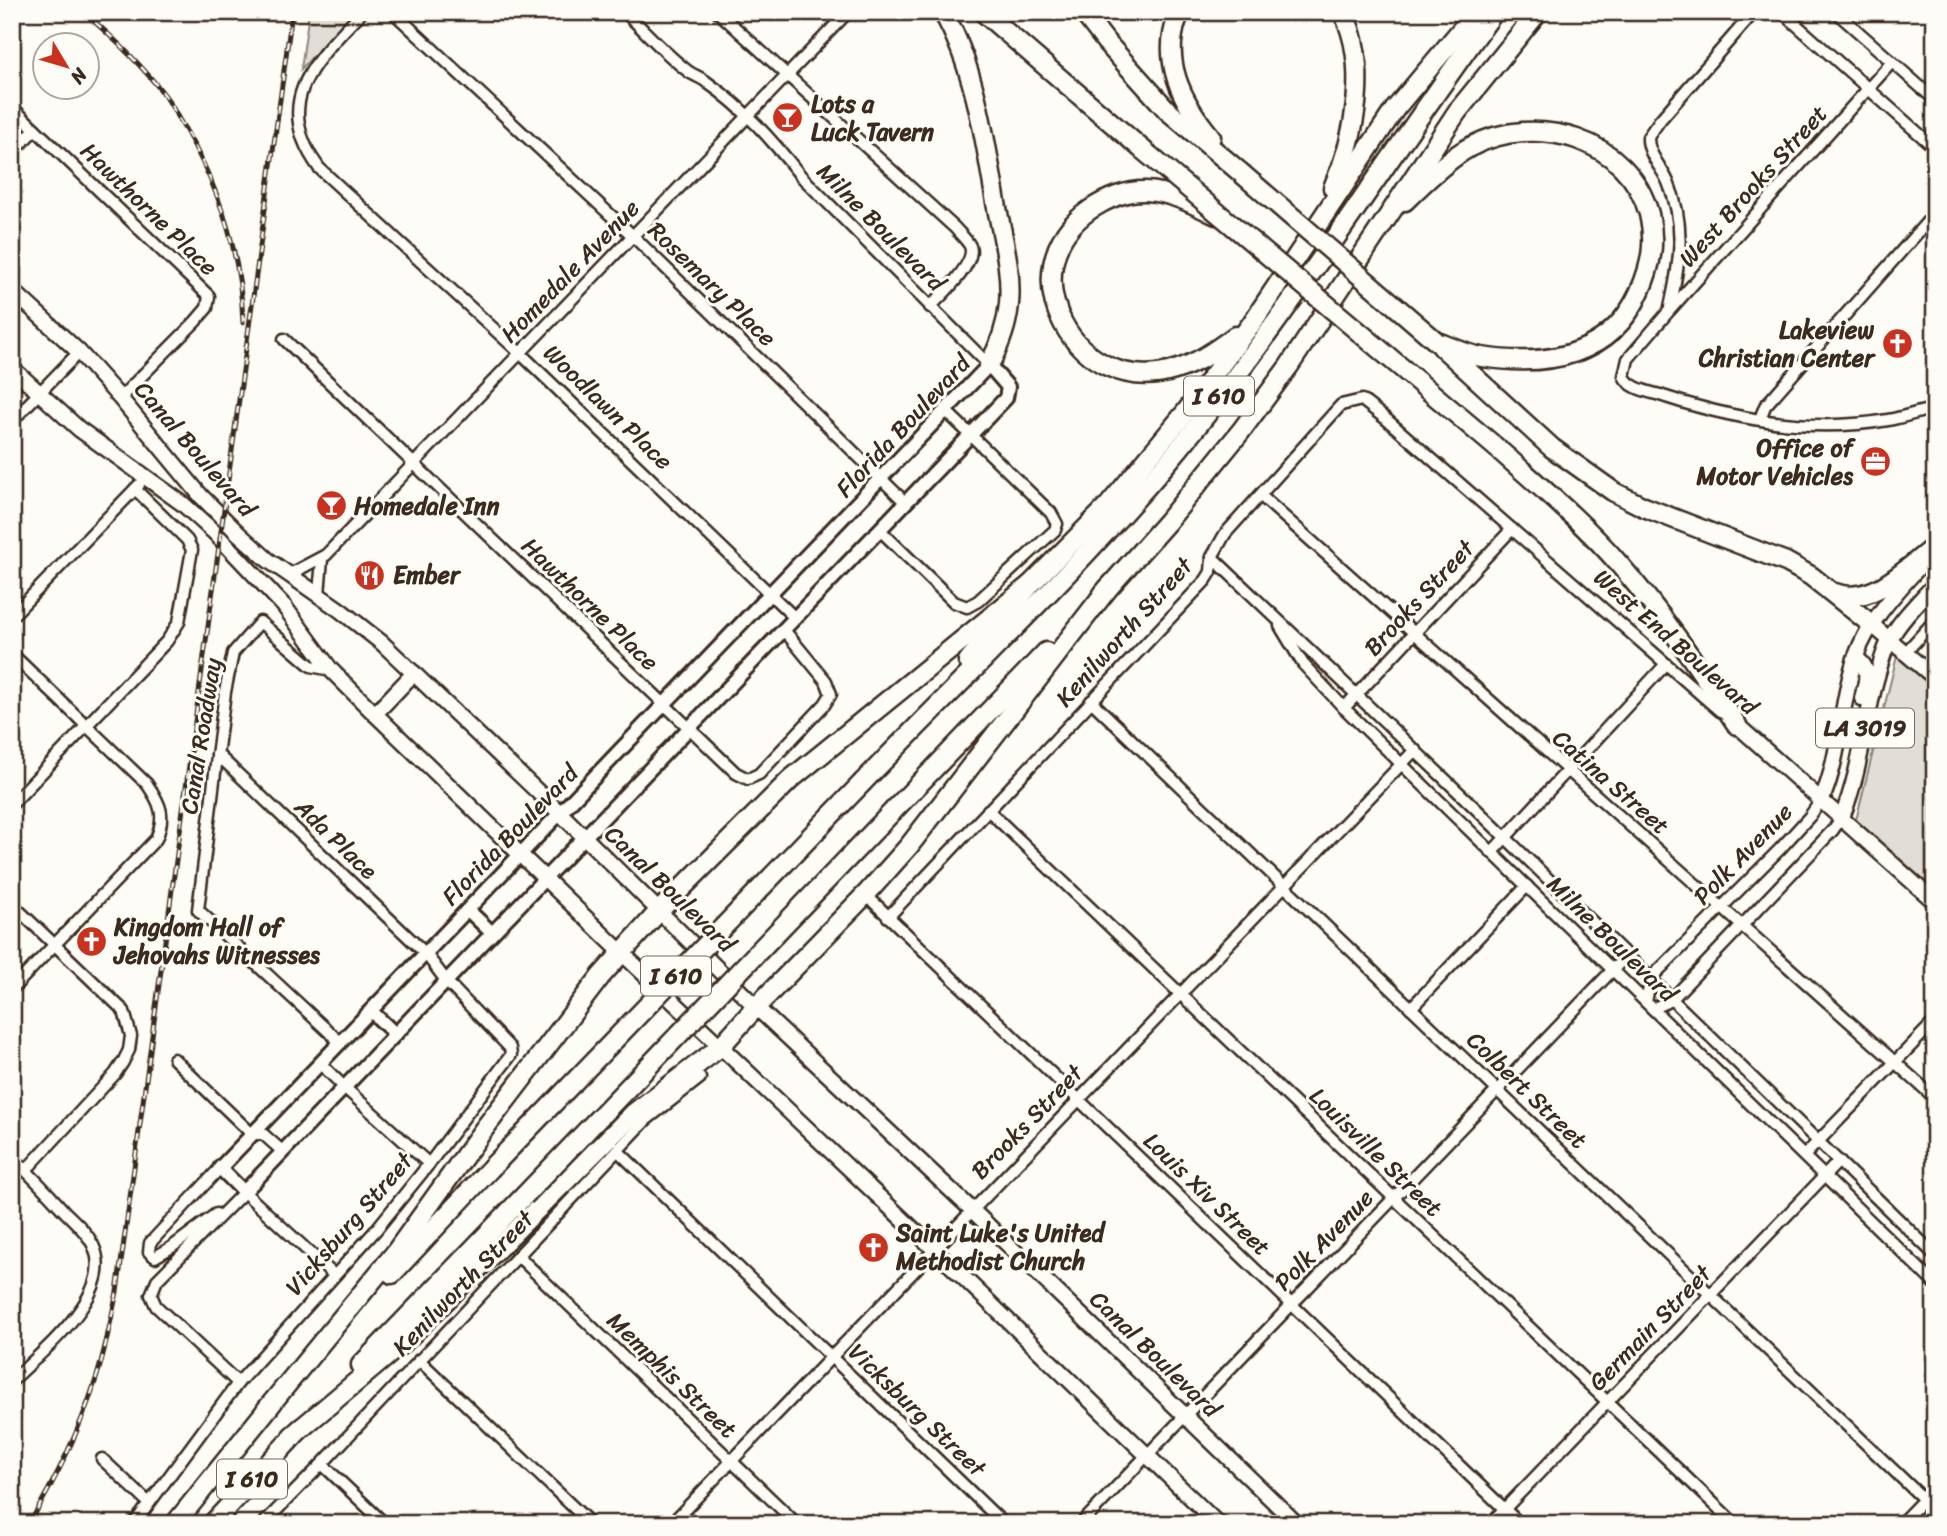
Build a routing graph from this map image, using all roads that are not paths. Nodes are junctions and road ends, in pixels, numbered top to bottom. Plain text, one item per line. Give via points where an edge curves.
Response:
1 (362, 12) edge
2 (393, 12) edge
3 (625, 12) edge
4 (718, 12) edge
5 (848, 12) edge
6 (943, 12) edge
7 (983, 12) edge
8 (1083, 12) edge
9 (1180, 12) edge
10 (1343, 12) edge
11 (1476, 12) edge
12 (1494, 12) edge
13 (1538, 12) edge
14 (1754, 12) edge
15 (1782, 12) edge
16 (1836, 12) edge
17 (1892, 62) junction
18 (787, 75) junction
19 (1868, 88) junction
20 (1935, 100) edge
21 (12, 107) edge
22 (749, 117) junction
23 (35, 129) junction
24 (1935, 148) edge
25 (12, 153) edge
26 (1240, 172) junction
27 (1935, 213) edge
28 (1219, 216) junction
29 (1316, 227) junction
30 (1378, 228) junction
31 (633, 236) junction
32 (12, 290) edge
33 (930, 307) junction
34 (1669, 311) junction
35 (1252, 323) junction
36 (284, 339) dead end
37 (1437, 342) junction
38 (79, 352) junction
39 (520, 353) junction
40 (989, 365) junction
41 (12, 368) edge
42 (1009, 393) joint
43 (38, 394) junction
44 (120, 398) junction
45 (1935, 408) edge
46 (946, 411) junction
47 (1386, 419) joint
48 (1760, 419) junction
49 (12, 421) edge
50 (971, 436) junction
51 (414, 463) junction
52 (148, 478) junction
53 (882, 479) junction
54 (135, 489) junction
55 (1261, 496) junction
56 (906, 503) junction
57 (1512, 529) junction
58 (880, 530) junction
59 (1935, 547) edge
60 (1212, 557) junction
61 (323, 559) junction
62 (290, 574) junction
63 (1935, 584) edge
64 (1030, 585) junction
65 (1109, 587) junction
66 (1832, 592) junction
67 (772, 593) junction
68 (319, 595) junction
69 (1273, 614) junction
70 (12, 616) edge
71 (795, 618) junction
72 (1935, 620) edge
73 (1871, 624) junction
74 (784, 630) junction
75 (1415, 634) junction
76 (1890, 639) junction
77 (1906, 652) junction
78 (12, 654) edge
79 (1855, 658) junction
80 (1666, 664) junction
81 (331, 670) junction
82 (414, 673) junction
83 (1935, 678) edge
84 (1356, 695) junction
85 (1091, 701) junction
86 (665, 705) junction
87 (1344, 708) junction
88 (375, 714) junction
89 (87, 725) junction
90 (1737, 725) junction
91 (689, 729) junction
92 (1862, 740) junction
93 (900, 744) junction
94 (1415, 750) junction
95 (218, 754) junction
96 (1401, 764) junction
97 (1567, 772) junction
98 (1822, 799) junction
99 (12, 804) edge
100 (988, 810) junction
101 (560, 813) junction
102 (1842, 817) junction
103 (1505, 837) junction
104 (585, 838) junction
105 (1492, 852) junction
106 (521, 855) junction
107 (545, 877) junction
108 (1286, 886) junction
109 (1527, 886) junction
110 (866, 895) junction
111 (1935, 902) edge
112 (12, 904) edge
113 (1721, 907) junction
114 (468, 910) junction
115 (660, 910) junction
116 (888, 917) junction
117 (1742, 925) junction
118 (492, 933) junction
119 (55, 945) junction
120 (622, 953) junction
121 (426, 954) junction
122 (1627, 955) junction
123 (1613, 970) junction
124 (1651, 978) junction
125 (447, 982) junction
126 (12, 989) edge
127 (1180, 994) junction
128 (1672, 999) junction
129 (1649, 1006) junction
130 (756, 1007) junction
131 (1411, 1009) junction
132 (371, 1011) junction
133 (1935, 1021) edge
134 (395, 1034) junction
135 (341, 1043) junction
136 (720, 1047) junction
137 (174, 1059) dead end
138 (1894, 1063) junction
139 (321, 1064) junction
140 (700, 1078) dead end
141 (344, 1087) junction
142 (1496, 1090) junction
143 (1935, 1098) edge
144 (1079, 1099) junction
145 (253, 1134) junction
146 (1818, 1141) junction
147 (618, 1151) junction
148 (282, 1152) junction
149 (1804, 1156) junction
150 (12, 1157) edge
151 (1839, 1161) junction
152 (429, 1164) junction
153 (220, 1168) junction
154 (26, 1170) junction
155 (1825, 1176) junction
156 (244, 1192) junction
157 (1393, 1198) junction
158 (971, 1209) junction
159 (934, 1249) junction
160 (1935, 1255) edge
161 (518, 1256) junction
162 (334, 1275) junction
163 (1935, 1284) edge
164 (1711, 1295) junction
165 (1291, 1305) junction
166 (831, 1356) junction
167 (419, 1360) junction
168 (12, 1381) edge
169 (238, 1382) junction
170 (1608, 1403) junction
171 (266, 1410) junction
172 (1186, 1415) junction
173 (292, 1436) junction
174 (1147, 1456) junction
175 (103, 1459) dead end
176 (732, 1461) junction
177 (322, 1464) junction
178 (1935, 1488) edge
179 (1924, 1499) junction
180 (149, 1503) junction
181 (1504, 1509) junction
182 (1935, 1510) edge
183 (134, 1524) edge
184 (175, 1524) edge
185 (212, 1524) edge
186 (263, 1524) edge
187 (385, 1524) edge
188 (591, 1524) edge
189 (671, 1524) edge
190 (797, 1524) edge
191 (1004, 1524) edge
192 (1081, 1524) edge
193 (1218, 1524) edge
194 (1297, 1524) edge
195 (1490, 1524) edge
196 (1520, 1524) edge
197 (1735, 1524) edge
198 (1900, 1524) edge

1 - 39 street, Woodlawn Place via 305,77 299,99 301,136 307,152
2 - 31 street, Rosemary Place
3 - 22 street, Milne Boulevard via 675,60
4 - 18 street
5 - 18 street, Homedale Avenue
6 - 40 highway via 973,86 1009,283 1007,325
7 - 28 highway, bridge
8 - 26 highway via 1168,111
9 - 26 highway via 1171,45 1181,95
10 - 29 highway via 1352,30 1357,94 1340,172
11 - 29 highway via 1395,109
12 - 93 highway, I 610 via 1255,349 1168,461 1066,574
13 - 30 highway, I 610 via 1457,112
14 - 34 street via 1648,137 1680,224 1678,274
15 - 19 street
16 - 17 street
17 - 19 street, West Brooks Street
17 - 20 street
18 - 22 street, Homedale Avenue
18 - 33 street via 956,228 970,247 966,266
19 - 24 street
19 - 34 street, West Brooks Street
21 - 23 street, Hawthorne Place
22 - 31 street, Homedale Avenue
22 - 33 street, Milne Boulevard via 800,176
23 - 25 street
23 - 44 street, Hawthorne Place via 209,296 203,313
26 - 37 highway, bridge
27 - 48 street via 1765,406
28 - 35 highway via 1177,196 1145,190 1103,201 1085,213 1060,242 1054,259 1053,296 1066,330 1091,358 1143,374 1173,371 1209,355
28 - 90 highway, bridge via 1564,507 1618,562
29 - 35 highway
30 - 37 highway via 1469,147 1514,132 1551,132 1605,153 1644,200 1653,249 1648,271 1625,316 1598,343 1569,355 1527,360 1480,357
30 - 65 highway, I 610 via 1241,431
31 - 39 street, Homedale Avenue
31 - 53 street, Rosemary Place
32 - 38 main road, Canal Boulevard
33 - 40 street, Milne Boulevard
34 - 48 street via 1628,359 1624,376 1633,386 1702,409
35 - 64 highway via 1149,459
36 - 51 street, Hawthorne Place
37 - 66 highway via 1552,448 1614,492 1786,562
38 - 43 street
38 - 44 main road, Canal Boulevard
39 - 51 street, Homedale Avenue
39 - 67 street, Woodlawn Place
40 - 42 street, Milne Boulevard
40 - 46 street, Florida Boulevard
41 - 43 main road, Canal Boulevard
42 - 50 street, Florida Boulevard
43 - 49 street
43 - 52 main road, Canal Boulevard
44 - 62 main road, Canal Boulevard via 201,496 268,560
45 - 48 street via 1855,424
46 - 50 street
46 - 53 street, Florida Boulevard
47 - 55 street, Kenilworth Street via 1362,400 1341,405
47 - 57 street, West End Boulevard
50 - 56 street, Florida Boulevard
50 - 58 street via 1051,513 1058,524 1051,536 967,607 954,602
51 - 61 street, Homedale Avenue
51 - 86 street, Hawthorne Place
52 - 54 street
52 - 81 main road, Canal Boulevard via 183,504 250,568
53 - 56 street, Rosemary Place
53 - 67 street, Florida Boulevard
54 - 70 street
54 - 89 street via 192,550 179,622 167,641
55 - 60 street, Kenilworth Street via 1225,534
55 - 75 street, Catina Street
56 - 58 street, Florida Boulevard
57 - 75 street, Brooks Street
57 - 80 street, West End Boulevard
58 - 71 street, Florida Boulevard
59 - 66 highway via 1870,592 1857,597
59 - 73 main road, LA 3019
60 - 69 street, Milne Boulevard
60 - 85 street, Kenilworth Street via 1206,580
61 - 62 street, Homedale Avenue
61 - 68 street
62 - 68 main road, Canal Boulevard
63 - 76 main road, LA 3019
64 - 93 highway
64 - 115 highway via 791,779
65 - 110 highway
65 - 173 highway, I 610, bridge
66 - 73 highway
67 - 71 street, Woodlawn Place
67 - 86 street, Florida Boulevard
68 - 82 main road, Canal Boulevard
69 - 84 street, Milne Boulevard
69 - 87 street, Milne Boulevard via 1303,664
71 - 74 street, Florida Boulevard
72 - 77 street
73 - 76 main road
73 - 79 main road, LA 3019
74 - 91 street, Florida Boulevard
74 - 91 street, Hawthorne Place via 826,681 831,694 759,774 748,779 736,773
75 - 84 street, Brooks Street
75 - 97 street, Catina Street
76 - 77 main road
76 - 92 main road, LA 3019
77 - 83 main road
78 - 89 street
79 - 92 main road via 1867,672 1857,715
79 - 98 main road, LA 3019
80 - 90 street, West End Boulevard
80 - 97 street
81 - 88 main road, Canal Boulevard
81 - 95 street, Canal Roadway via 312,666 260,622 233,653
82 - 88 main road
82 - 101 main road, Canal Boulevard
84 - 87 street, Brooks Street
84 - 94 street, Milne Boulevard
85 - 100 street, Kenilworth Street
85 - 108 street, Colbert Street
86 - 91 street, Hawthorne Place
86 - 101 street, Florida Boulevard
87 - 96 street, Milne Boulevard
88 - 106 main road, Canal Boulevard
89 - 99 street
89 - 119 street via 157,798 162,820 156,839
90 - 98 main road, West End Boulevard / LA 3019
91 - 104 street, Florida Boulevard
92 - 102 main road, LA 3019
93 - 171 highway, I 610, bridge via 490,1169
94 - 96 street, Brooks Street
94 - 103 street, Milne Boulevard
95 - 121 street, Ada Place
95 - 135 street, Canal Roadway via 198,910
96 - 105 street, Milne Boulevard
96 - 108 street, Brooks Street
97 - 103 street
97 - 113 street, Catina Street
98 - 102 main road, West End Boulevard / LA 3019
98 - 113 street, Polk Avenue
100 - 116 street, Kenilworth Street
100 - 127 street, Louisville Street
101 - 104 main road, Canal Boulevard
101 - 106 street, Florida Boulevard
102 - 111 main road, West End Boulevard
102 - 117 street, Polk Avenue
103 - 105 street
103 - 122 street, Milne Boulevard
104 - 107 street, Florida Boulevard
104 - 115 main road, Canal Boulevard
105 - 109 street, Milne Boulevard
106 - 107 main road, Canal Boulevard
106 - 114 street, Florida Boulevard
107 - 118 street, Florida Boulevard
107 - 120 main road, Canal Boulevard
108 - 127 street, Brooks Street
108 - 131 street, Colbert Street
109 - 123 street, Milne Boulevard
109 - 131 street
110 - 116 street, Louis Xiv Street
110 - 130 highway
112 - 119 street
113 - 117 street, Catina Street
113 - 124 street, Polk Avenue
114 - 118 street
114 - 121 street, Florida Boulevard
115 - 120 highway
115 - 130 main road, Canal Boulevard
116 - 144 street, Louis Xiv Street
117 - 128 street, Polk Avenue
117 - 138 street, Catina Street
118 - 125 street, Florida Boulevard
119 - 126 street
119 - 154 street via 124,1011 131,1035 129,1050 115,1074
120 - 136 main road, Canal Boulevard
120 - 171 highway via 492,1118 395,1253
121 - 125 street, Vicksburg Street
121 - 132 street, Florida Boulevard
122 - 123 street, Polk Avenue
122 - 124 street, Milne Boulevard
123 - 129 street, Milne Boulevard
123 - 142 street, Polk Avenue
124 - 128 street, Milne Boulevard
124 - 129 street
125 - 134 street, Florida Boulevard
125 - 152 street, Vicksburg Street via 510,1048 511,1055
127 - 144 street, Brooks Street
127 - 157 street, Louisville Street
128 - 129 street, Polk Avenue
128 - 146 street, Milne Boulevard
129 - 149 street, Milne Boulevard
130 - 136 highway
130 - 158 main road, Canal Boulevard
131 - 142 street, Colbert Street
132 - 134 street
132 - 135 street, Florida Boulevard
133 - 138 street
134 - 141 street, Florida Boulevard
135 - 139 street, Florida Boulevard
136 - 159 main road, Canal Boulevard
136 - 173 highway via 634,1113 416,1331
137 - 145 street
138 - 143 street, Catina Street
138 - 146 street
139 - 141 street
139 - 145 street, Florida Boulevard
140 - 147 street, Kenilworth Street via 646,1120
141 - 148 street, Florida Boulevard
141 - 152 street
142 - 157 street, Polk Avenue
142 - 164 street, Colbert Street
144 - 158 street, Brooks Street
144 - 165 street, Louis Xiv Street
145 - 148 street via 263,1134
145 - 153 street, Florida Boulevard
146 - 149 street
146 - 151 street, Milne Boulevard
147 - 161 street, Kenilworth Street
147 - 166 street, Vicksburg Street
148 - 156 street, Florida Boulevard
149 - 155 street, Milne Boulevard
150 - 154 street
151 - 155 street, Germain Street
151 - 160 street, Milne Boulevard
152 - 162 street, Vicksburg Street
153 - 156 street
153 - 156 street, Florida Boulevard via 150,1243 149,1252 155,1257 172,1247
154 - 168 street via 88,1236 98,1259 92,1292 71,1322
155 - 163 street, Milne Boulevard
155 - 164 street, Germain Street
156 - 162 street
156 - 169 street, Florida Boulevard via 157,1280 151,1295 156,1306
157 - 165 street, Polk Avenue
157 - 170 street, Louisville Street
158 - 159 street, Brooks Street
158 - 172 main road, Canal Boulevard
159 - 166 street, Brooks Street
159 - 174 main road, Canal Boulevard
161 - 167 street, Kenilworth Street
161 - 176 street, Memphis Street
162 - 169 street, Vicksburg Street
164 - 170 street, Germain Street
164 - 179 street, Colbert Street
165 - 172 street, Polk Avenue
165 - 181 street, Louis Xiv Street
166 - 176 street, Brooks Street
166 - 191 street, Vicksburg Street
167 - 177 street, Kenilworth Street
167 - 188 street
169 - 180 street, Vicksburg Street
170 - 181 street, Germain Street
170 - 197 street, Louisville Street
171 - 184 highway, I 610
172 - 174 street, Polk Avenue
172 - 194 main road, Canal Boulevard
173 - 185 highway, I 610
174 - 192 street, Polk Avenue
174 - 193 main road, Canal Boulevard
175 - 180 street
176 - 189 street, Brooks Street
176 - 190 street, Memphis Street
177 - 186 street, Kenilworth Street
177 - 187 street
178 - 179 street
179 - 182 street, Colbert Street
179 - 198 street
180 - 183 street, Vicksburg Street
181 - 195 street, Germain Street
181 - 196 street, Louis Xiv Street

